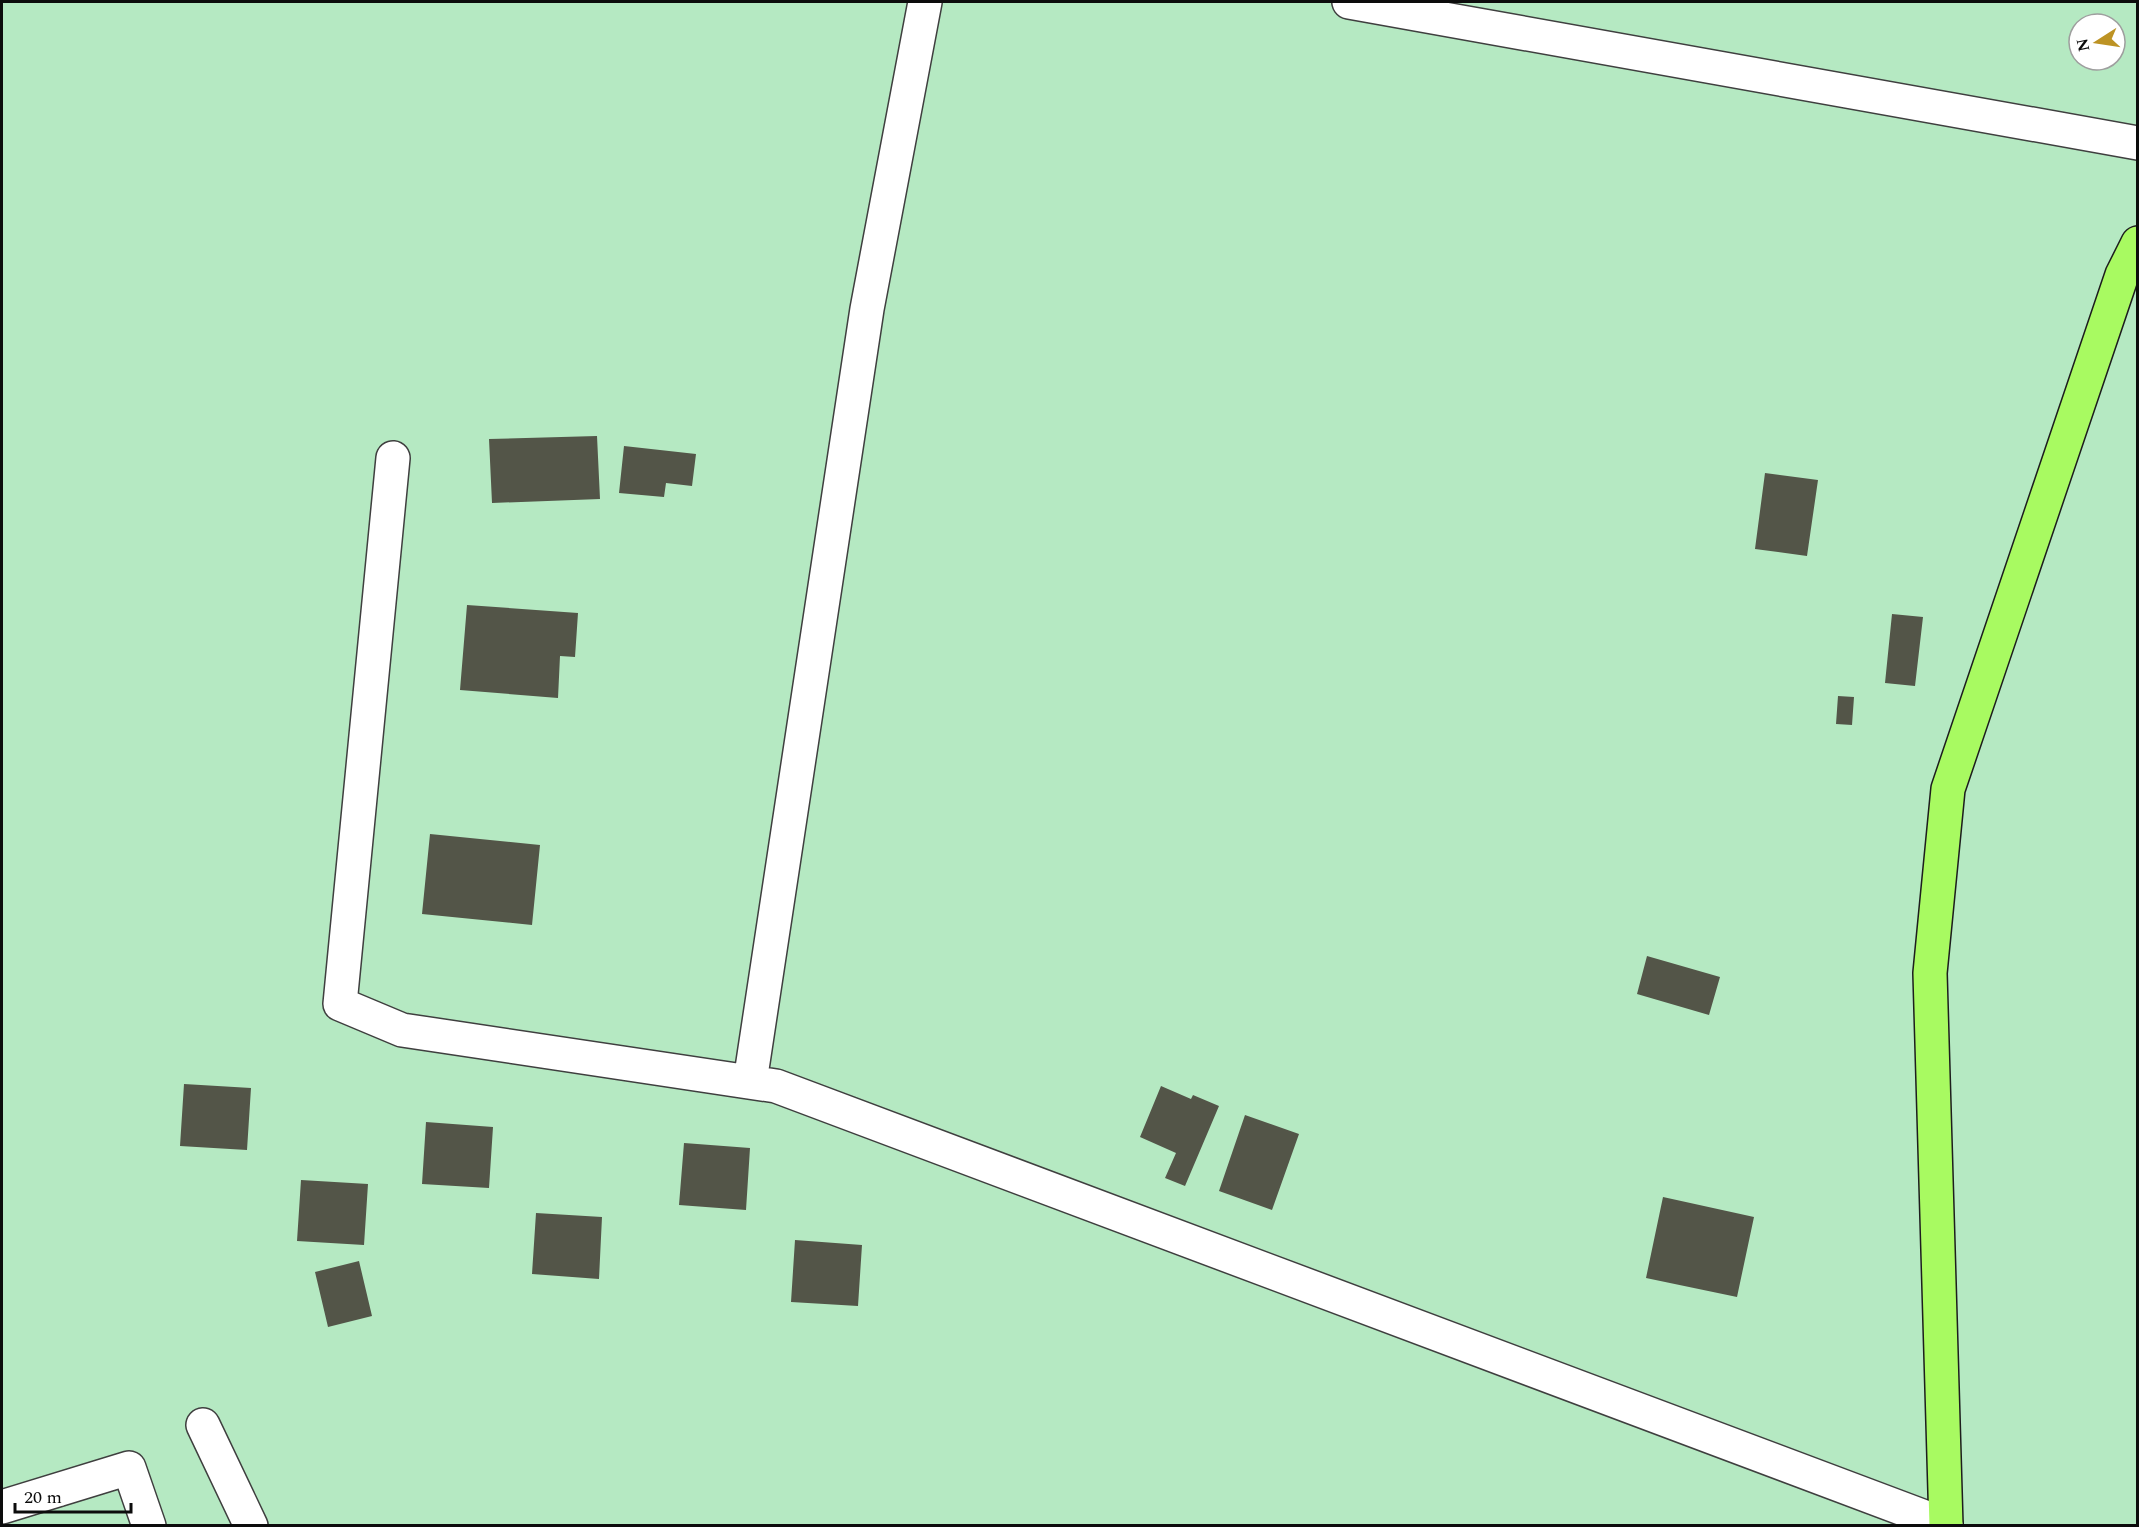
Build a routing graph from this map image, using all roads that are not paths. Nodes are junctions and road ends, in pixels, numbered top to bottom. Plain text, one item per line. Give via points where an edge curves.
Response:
1 (925, 2) edge
2 (1349, 2) edge
3 (2138, 143) edge
4 (2138, 243) edge
5 (393, 458) dead end
6 (750, 1082) junction
7 (203, 1425) dead end
8 (2, 1507) edge
9 (1946, 1525) edge
10 (148, 1526) edge
11 (251, 1526) edge

1 - 6 street via 867,309
2 - 3 street
4 - 9 main road via 2122,275 1948,789 1930,973
5 - 6 street via 340,1004 402,1030
6 - 9 street via 787,1090
7 - 11 street
8 - 10 street via 129,1467

